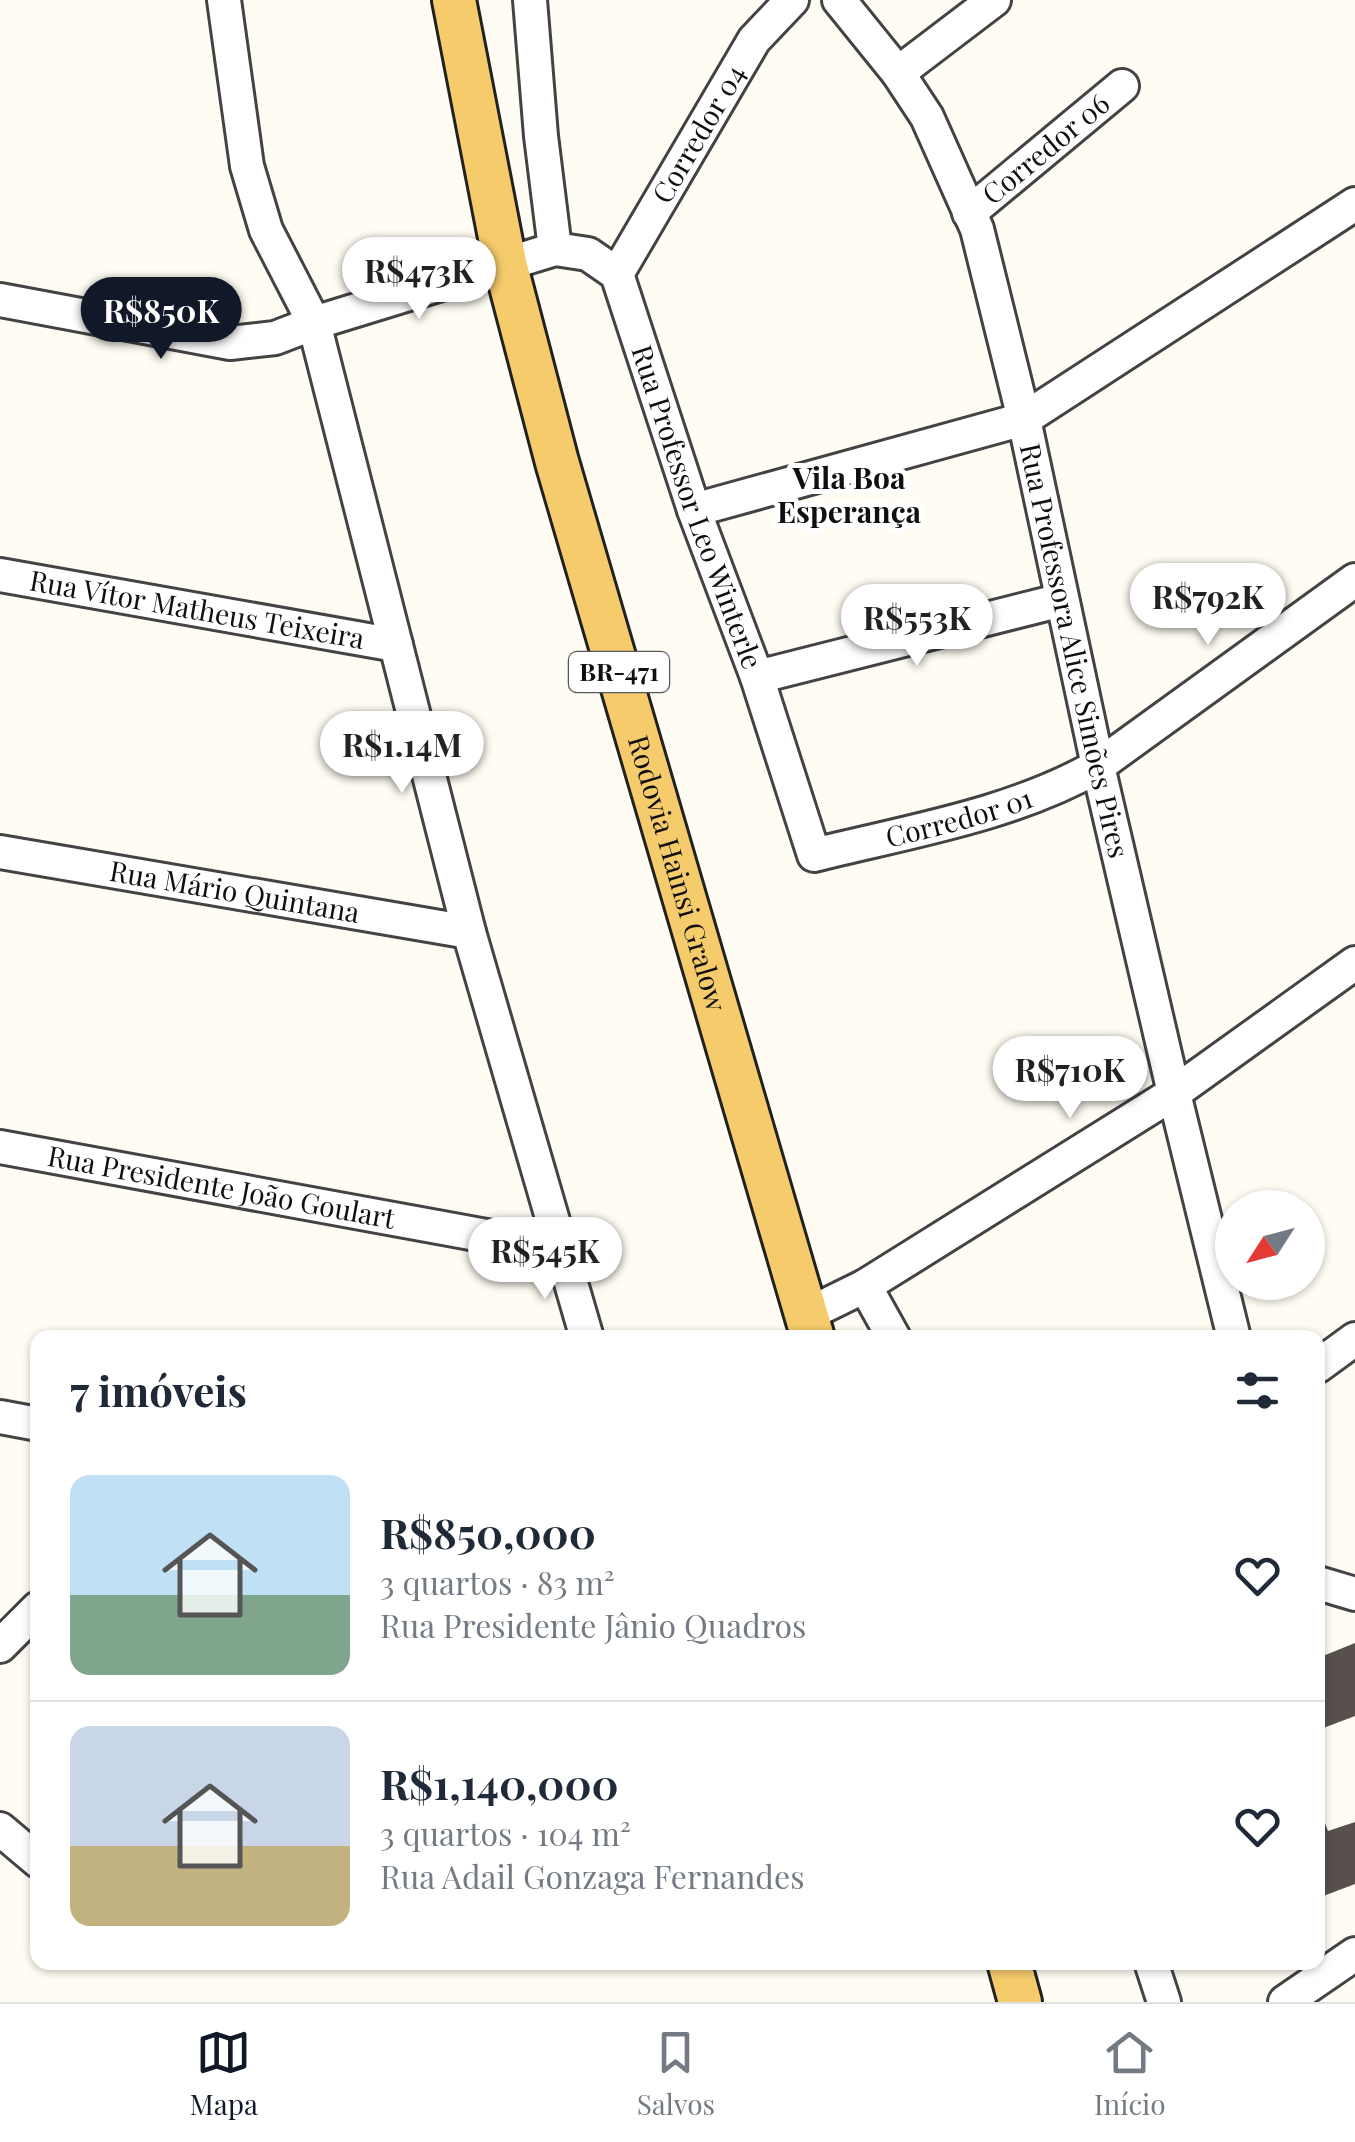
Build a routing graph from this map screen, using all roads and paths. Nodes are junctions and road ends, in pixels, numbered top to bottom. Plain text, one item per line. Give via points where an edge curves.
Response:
1 (224, 0) edge
2 (454, 0) edge
3 (530, 0) edge
4 (792, 0) edge
5 (839, 0) edge
6 (994, 0) edge
7 (898, 72) junction
8 (1122, 86) dead end
9 (1355, 204) edge
10 (970, 212) junction
11 (555, 248) junction
12 (505, 263) junction
13 (617, 274) junction
14 (0, 300) edge
15 (314, 323) junction
16 (1024, 419) junction
17 (694, 510) junction
18 (0, 575) edge
19 (1355, 580) edge
20 (1062, 600) junction
21 (396, 644) junction
22 (757, 677) junction
23 (1098, 766) junction
24 (0, 852) edge
25 (814, 855) joint
26 (469, 932) junction
27 (1355, 963) edge
28 (1174, 1093) junction
29 (0, 1147) edge
30 (563, 1250) junction
31 (865, 1286) junction
32 (809, 1326) edge
33 (585, 1330) edge
34 (890, 1330) edge
35 (1232, 1330) edge
36 (1355, 1339) edge
37 (1325, 1361) edge
38 (0, 1417) edge
39 (30, 1423) edge
40 (1325, 1585) edge
41 (1355, 1594) edge
42 (30, 1616) edge
43 (0, 1646) edge
44 (0, 1829) edge
45 (30, 1854) edge
46 (1355, 1954) edge
47 (1010, 1970) edge
48 (1154, 1970) edge
49 (1020, 2002) edge
50 (1164, 2002) edge
51 (1285, 2002) edge

1 - 15 street via 247,166 266,230
2 - 12 main road, Rodovia Hainsi Gralow / BR-471
3 - 11 street
4 - 13 street, Corredor 04 via 754,40
5 - 7 street, Rua Professora Alice Simões Pires
6 - 7 street
7 - 10 street, Rua Professora Alice Simões Pires via 927,117
8 - 10 street, Corredor 06
9 - 16 street
10 - 16 street, Rua Professora Alice Simões Pires
11 - 12 street
11 - 13 street via 588,254
12 - 15 street
12 - 32 main road, Rodovia Hainsi Gralow / BR-471
13 - 17 street, Rua Professor Leo Winterle
14 - 15 street via 230,344 275,338
15 - 21 street
16 - 17 street
16 - 20 street, Rua Professora Alice Simões Pires
17 - 22 street, Rua Professor Leo Winterle
18 - 21 street, Rua Vítor Matheus Teixeira
19 - 23 street
20 - 22 street
20 - 23 street, Rua Professora Alice Simões Pires
21 - 26 street
22 - 25 street, Rua Professor Leo Winterle
23 - 25 street, Corredor 01 via 1012,805
23 - 28 street, Rua Professora Alice Simões Pires
24 - 26 street, Rua Mário Quintana
26 - 30 street
27 - 28 street
28 - 31 street
28 - 35 street, Rua Professora Alice Simões Pires
29 - 30 street, Rua Presidente João Goulart
30 - 33 street
31 - 32 street
31 - 34 street
36 - 37 street
38 - 39 street
40 - 41 street
42 - 43 street
44 - 45 street
46 - 51 street
47 - 49 main road
48 - 50 street

